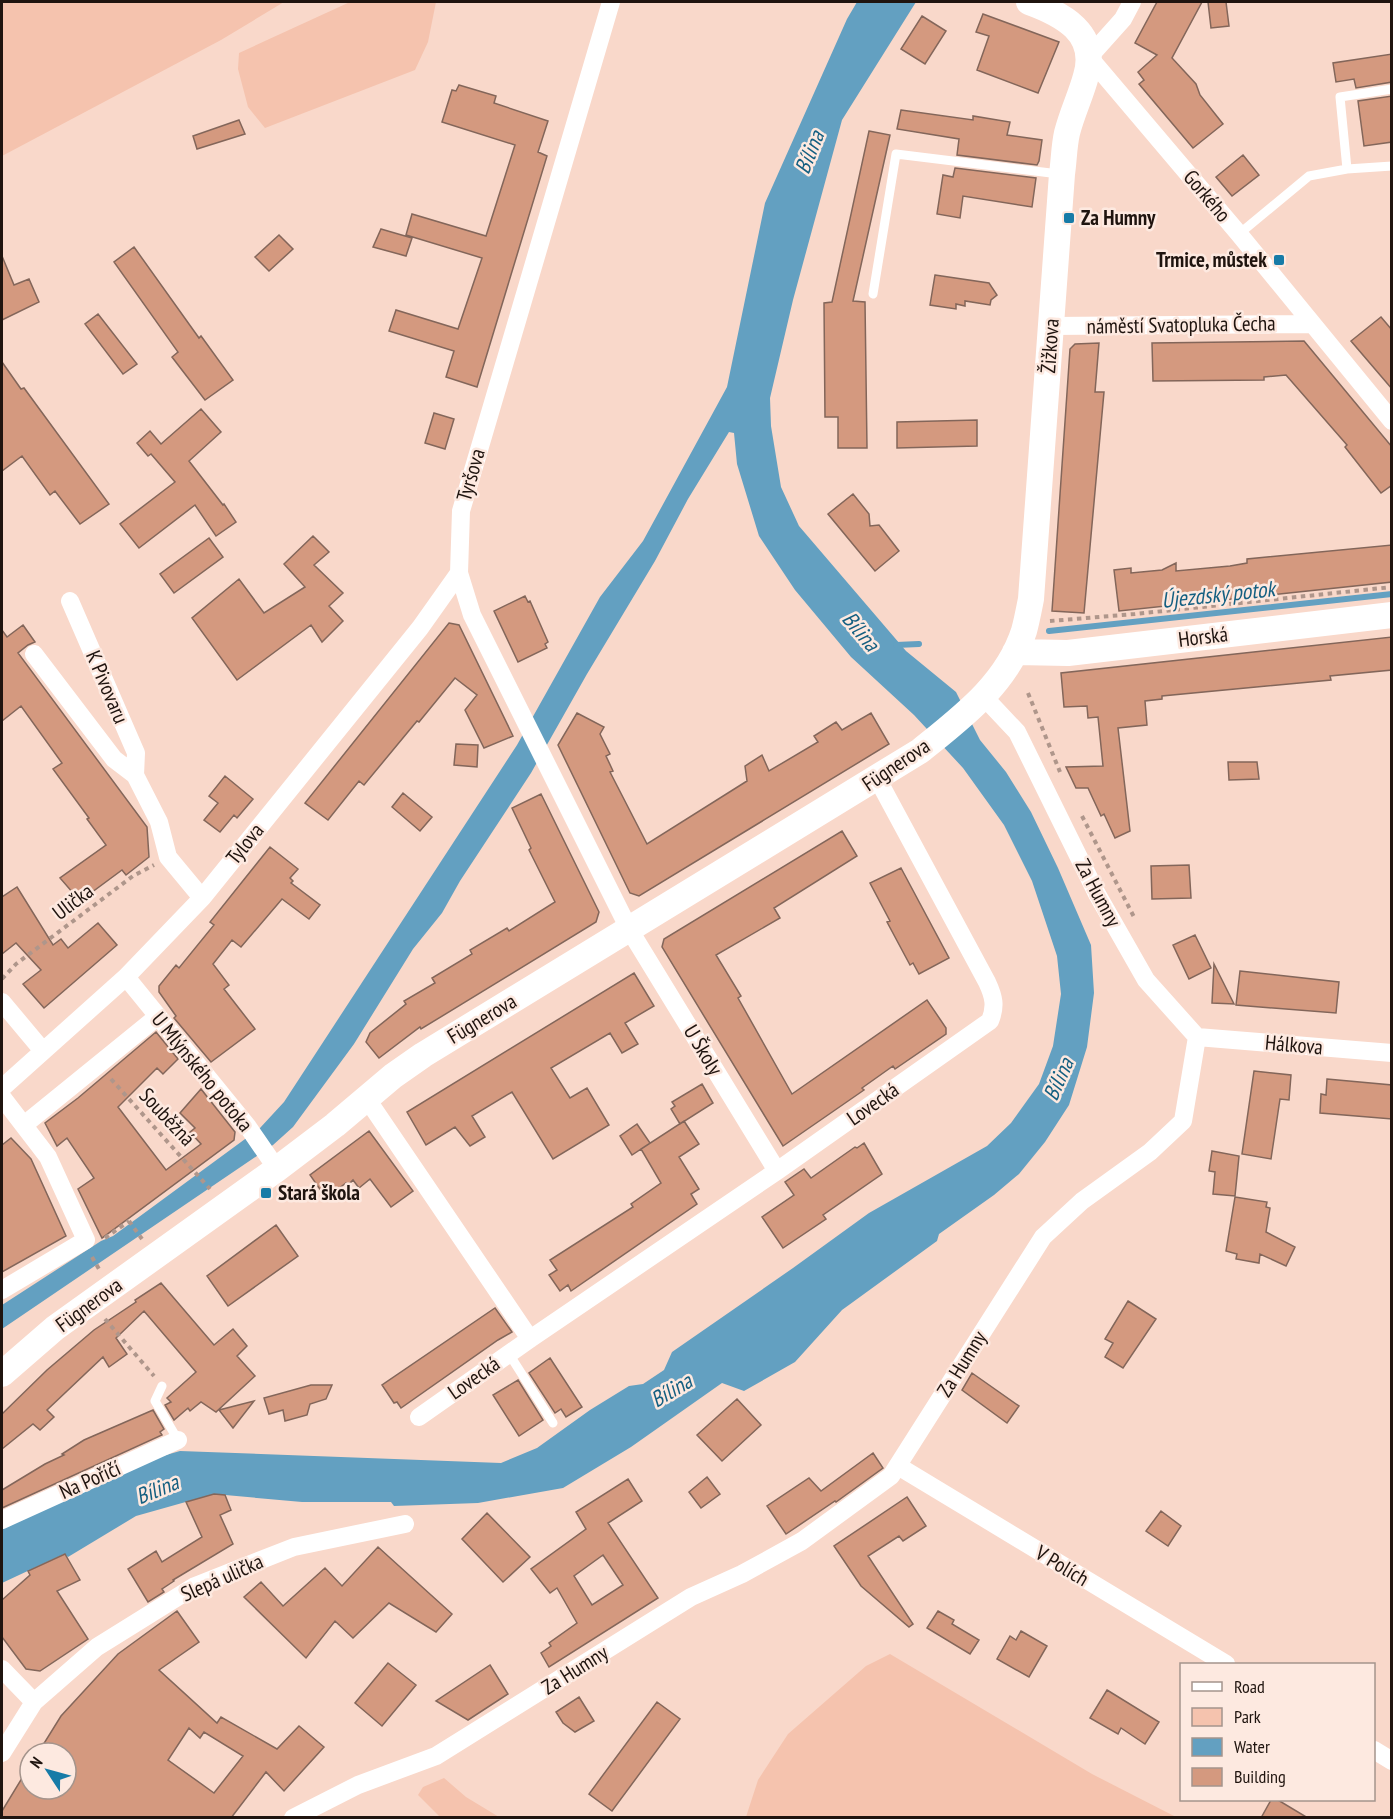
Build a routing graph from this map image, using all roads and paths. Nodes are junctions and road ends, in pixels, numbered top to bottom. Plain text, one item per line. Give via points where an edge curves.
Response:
1 (611, 2) edge
2 (1029, 2) edge
3 (1132, 2) edge
4 (1089, 57) junction
5 (1392, 89) edge
6 (1392, 166) edge
7 (1347, 169) junction
8 (1062, 174) junction
9 (1239, 234) junction
10 (873, 294) dead end
11 (1311, 324) junction
12 (1051, 326) junction
13 (1392, 421) edge
14 (459, 573) junction
15 (1392, 588) edge
16 (70, 601) dead end
17 (1392, 615) edge
18 (1050, 621) dead end
19 (1015, 652) junction
20 (34, 654) dead end
21 (1028, 693) dead end
22 (978, 703) junction
23 (135, 775) junction
24 (1062, 775) dead end
25 (877, 778) junction
26 (1082, 815) dead end
27 (168, 857) junction
28 (202, 898) junction
29 (1140, 927) dead end
30 (629, 929) junction
31 (126, 977) junction
32 (2, 979) edge
33 (2, 1002) edge
34 (157, 1017) junction
35 (1197, 1037) junction
36 (43, 1051) junction
37 (1392, 1053) edge
38 (98, 1065) junction
39 (2, 1088) edge
40 (2, 1097) edge
41 (367, 1099) junction
42 (24, 1125) junction
43 (272, 1162) junction
44 (777, 1171) junction
45 (212, 1192) dead end
46 (102, 1239) dead end
47 (142, 1240) dead end
48 (2, 1290) edge
49 (105, 1318) dead end
50 (530, 1339) junction
51 (508, 1354) junction
52 (2, 1374) edge
53 (162, 1386) joint
54 (419, 1417) dead end
55 (553, 1423) dead end
56 (178, 1440) joint
57 (898, 1466) junction
58 (2, 1520) edge
59 (405, 1524) dead end
60 (1223, 1663) edge
61 (2, 1669) edge
62 (34, 1702) junction
63 (1375, 1751) edge
64 (2, 1753) edge
65 (1392, 1761) edge
66 (294, 1818) edge

1 - 14 street, Tyršova via 460,511
2 - 4 main road via 1054,11 1077,29
3 - 4 street via 1123,19
4 - 8 main road, Žižkova via 1067,134
4 - 9 street, Gorkého
5 - 7 lane via 1340,97
6 - 7 lane
7 - 9 lane via 1309,176
8 - 10 lane via 896,154
8 - 12 main road, Žižkova
9 - 11 street, Gorkého
11 - 12 street, náměstí Svatopluka Čecha
11 - 13 street, Gorkého
12 - 19 main road, Žižkova via 1031,599
14 - 28 street, Tylova via 420,628
14 - 30 street, Tyršova via 472,615
15 - 18 path
16 - 23 street, K Pivovaru via 136,753
17 - 19 main road, Horská via 1068,652
19 - 22 main road, Žižkova
20 - 23 street, K Pivovaru via 114,759
21 - 24 path
22 - 25 main road, Fügnerova via 920,751
22 - 35 street, Za Humny via 1017,732 1097,894 1146,980
23 - 27 street, K Pivovaru via 159,822
25 - 30 main road, Fügnerova
25 - 44 street, Lovecká via 987,982 994,996 994,1009 990,1022 980,1030
26 - 29 path
27 - 28 street, K Pivovaru
27 - 32 path, Ulička via 133,876 16,964
28 - 31 street, Tylova
30 - 41 main road, Fügnerova via 423,1055
30 - 44 street, U Školy
31 - 34 street, U Mlýnského potoka
31 - 36 street, Tylova
33 - 36 street
34 - 38 street
34 - 43 street, U Mlýnského potoka
35 - 37 street, Hálkova
35 - 57 street, Za Humny via 1183,1121 1043,1237
36 - 39 street, Tylova
38 - 42 street
38 - 45 path, Souběžná
40 - 42 street
41 - 43 main road, Fügnerova
41 - 50 street
42 - 48 street via 48,1157 86,1239
43 - 52 main road, Fügnerova via 55,1328
44 - 50 street, Lovecká
46 - 47 path via 128,1220
49 - 53 path
50 - 51 street, Lovecká
51 - 54 street, Lovecká
51 - 55 lane
53 - 56 lane via 155,1401
56 - 58 street, Na Poříčí
57 - 60 street, V Polích
57 - 66 street, Za Humny via 891,1476 802,1541 691,1597 436,1756 358,1785
59 - 62 street, Slepá ulička via 294,1547 195,1586 97,1647
61 - 62 street
62 - 64 street, Slepá ulička
63 - 65 street

